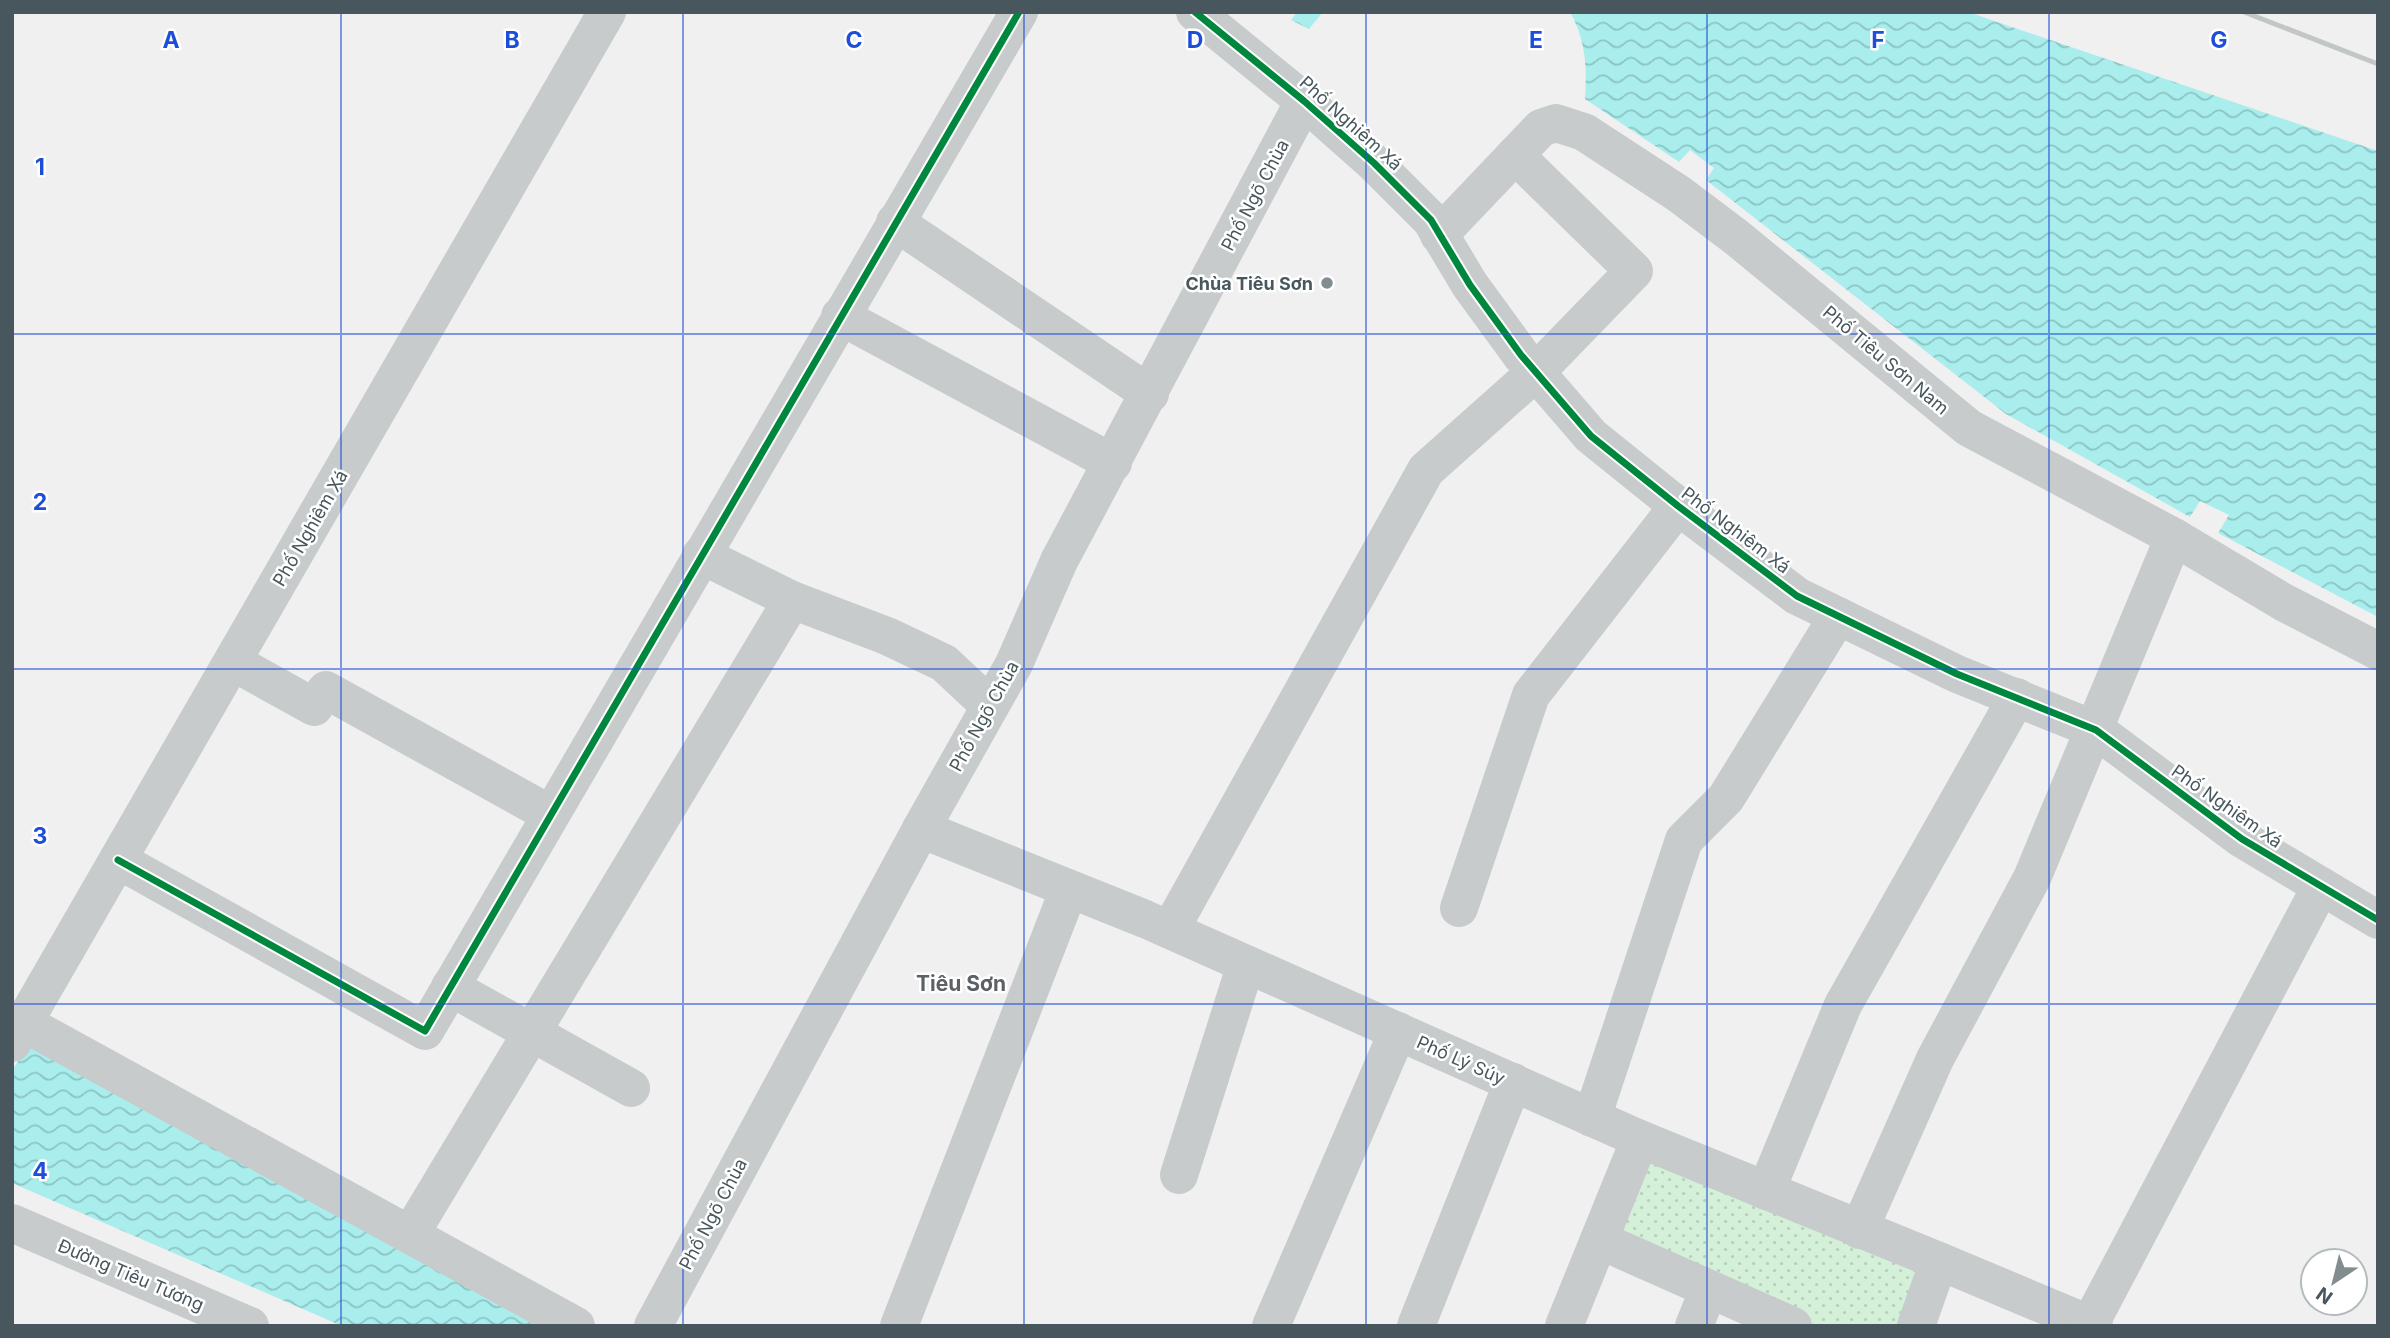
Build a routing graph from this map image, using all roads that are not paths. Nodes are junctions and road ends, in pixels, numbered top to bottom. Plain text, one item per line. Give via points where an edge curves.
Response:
1 (607, 12) edge
2 (1019, 12) edge
3 (1195, 12) edge
4 (1304, 101) junction
5 (1515, 155) junction
6 (895, 222) junction
7 (1439, 235) junction
8 (840, 316) junction
9 (1536, 372) junction
10 (1150, 394) junction
11 (1113, 463) junction
12 (1678, 506) junction
13 (2174, 537) junction
14 (701, 555) junction
15 (792, 600) junction
16 (1838, 616) junction
17 (2378, 651) edge
18 (233, 662) junction
19 (2017, 697) junction
20 (990, 706) junction
21 (2096, 730) junction
22 (550, 814) junction
23 (920, 829) junction
24 (118, 860) junction
25 (2321, 886) junction
26 (1069, 889) junction
27 (1459, 908) dead end
28 (2378, 920) edge
29 (1170, 930) junction
30 (1246, 964) junction
31 (450, 987) junction
32 (1398, 1031) junction
33 (18, 1033) edge
34 (532, 1033) junction
35 (1513, 1083) junction
36 (631, 1088) dead end
37 (1592, 1118) junction
38 (1640, 1139) junction
39 (1179, 1175) dead end
40 (1766, 1191) junction
41 (12, 1223) edge
42 (1859, 1230) junction
43 (411, 1233) junction
44 (1599, 1240) junction
45 (1939, 1261) junction
46 (1709, 1289) junction
47 (2092, 1325) edge
48 (250, 1326) edge
49 (576, 1326) edge
50 (653, 1326) edge
51 (899, 1326) edge
52 (1271, 1326) edge
53 (1416, 1326) edge
54 (1563, 1326) edge
55 (1694, 1326) edge
56 (1793, 1326) edge
57 (1916, 1326) edge

1 - 18 street, Phố Nghiêm Xá
2 - 6 street
3 - 4 street, Phố Nghiêm Xá
4 - 7 street, Phố Nghiêm Xá via 1374,163 1431,220
4 - 10 street, Phố Ngõ Chùa
5 - 7 street, Phố Tiêu Sơn Nam
5 - 9 street via 1634,271
5 - 13 street, Phố Tiêu Sơn Nam via 1549,123 1596,138 1736,237 1969,428
6 - 8 street
6 - 10 street
7 - 9 street, Phố Nghiêm Xá via 1470,285
8 - 11 street
8 - 14 street
9 - 12 street, Phố Nghiêm Xá via 1591,436
9 - 29 street via 1426,470
10 - 11 street, Phố Ngõ Chùa
11 - 20 street, Phố Ngõ Chùa via 1059,561 1014,664
12 - 16 street, Phố Nghiêm Xá via 1797,596
12 - 27 street via 1531,695
13 - 17 street, Phố Tiêu Sơn Nam via 2283,602
13 - 21 street
14 - 15 street
14 - 22 street
15 - 20 street via 944,663
15 - 34 street
16 - 19 street, Phố Nghiêm Xá via 1957,674
16 - 37 street via 1726,798 1684,840
18 - 22 street via 314,707 326,690
18 - 24 street, Phố Nghiêm Xá
19 - 21 street, Phố Nghiêm Xá
19 - 40 street via 1843,1005
20 - 23 street, Phố Ngõ Chùa
21 - 25 street, Phố Nghiêm Xá via 2242,839
21 - 42 street via 2032,878 1935,1059
22 - 31 street
23 - 26 street, Phố Lý Súy
23 - 50 street, Phố Ngõ Chùa
24 - 31 street via 425,1031
24 - 33 street, Phố Nghiêm Xá
25 - 28 street, Phố Nghiêm Xá
25 - 47 street
26 - 29 street, Phố Lý Súy
26 - 51 street
29 - 30 street, Phố Lý Súy
30 - 32 street, Phố Lý Súy
30 - 39 street
31 - 34 street
32 - 35 street, Phố Lý Súy
32 - 52 street
33 - 43 street
34 - 36 street
34 - 43 street
35 - 37 street, Phố Lý Súy
35 - 53 street
37 - 38 street, Phố Lý Súy
38 - 40 street, Phố Lý Súy
38 - 44 street
40 - 42 street, Phố Lý Súy
41 - 48 street, Đường Tiêu Tương
42 - 45 street, Phố Lý Súy
43 - 49 street
44 - 46 street
44 - 54 street
45 - 47 street, Phố Lý Súy
45 - 57 street
46 - 55 street
46 - 56 street

